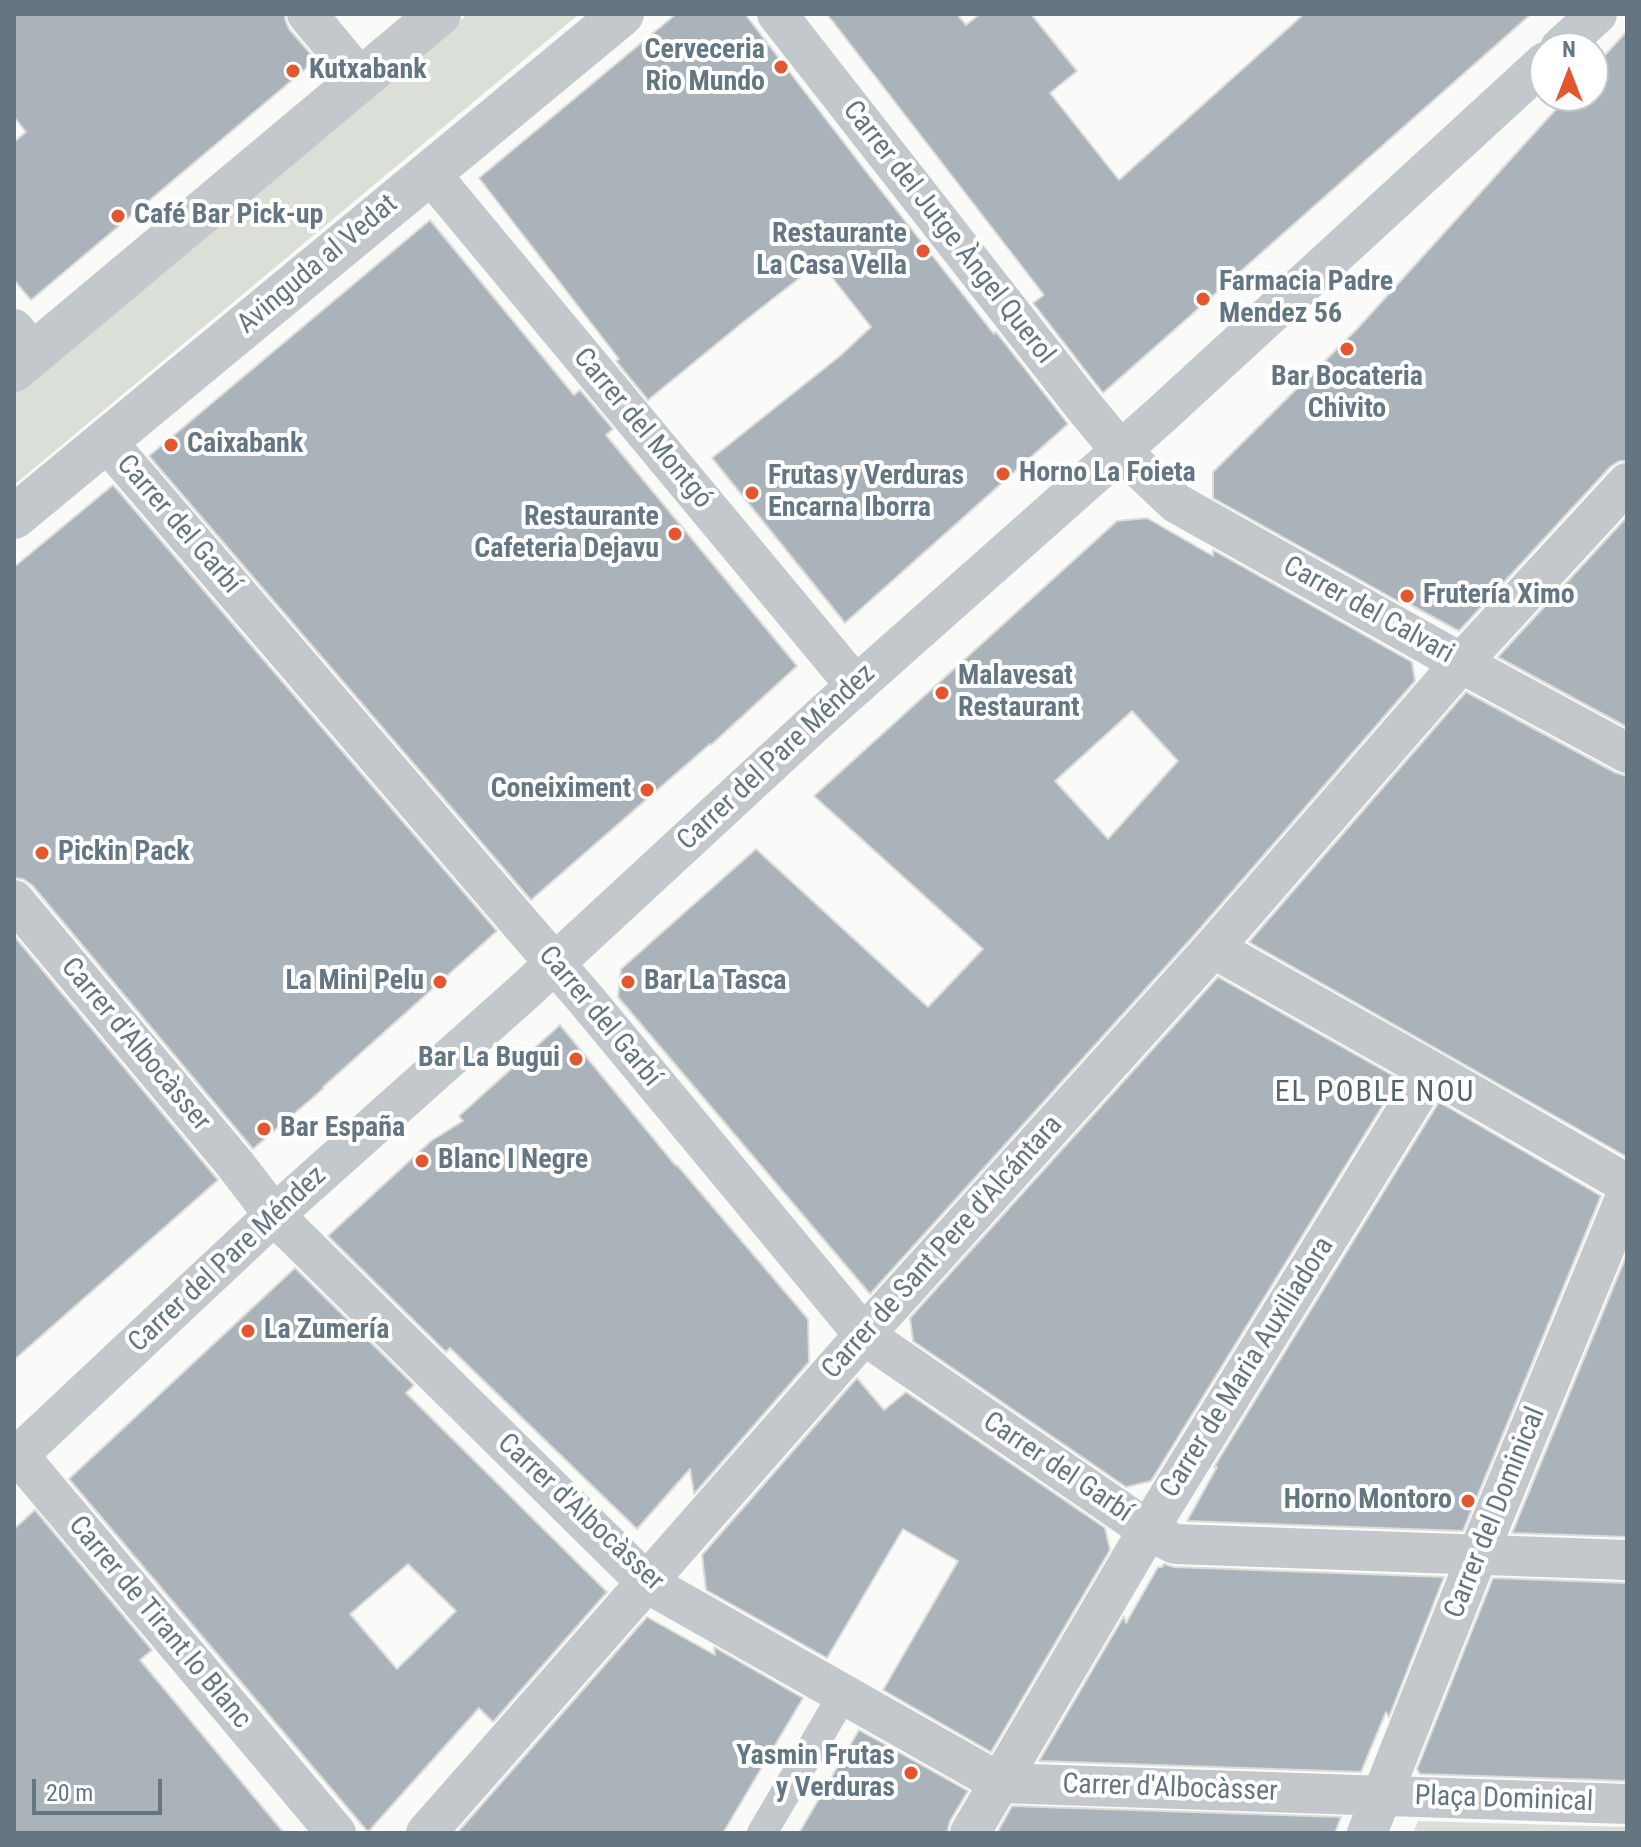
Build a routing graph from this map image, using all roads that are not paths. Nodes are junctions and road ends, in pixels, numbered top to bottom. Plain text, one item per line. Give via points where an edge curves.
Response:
1 (307, 14) edge
2 (439, 14) edge
3 (622, 14) edge
4 (777, 14) edge
5 (1597, 14) edge
6 (1577, 32) edge
7 (1529, 77) edge
8 (361, 79) junction
9 (429, 172) junction
10 (21, 351) edge
11 (106, 441) junction
12 (1121, 451) junction
13 (1627, 483) edge
14 (14, 517) edge
15 (1461, 663) junction
16 (856, 686) junction
17 (1627, 753) edge
18 (14, 900) edge
19 (1213, 948) junction
20 (553, 963) junction
21 (1431, 1071) junction
22 (1627, 1184) edge
23 (1627, 1194) edge
24 (274, 1215) junction
25 (864, 1335) junction
26 (16, 1455) edge
27 (1148, 1530) junction
28 (1478, 1554) junction
29 (1627, 1560) edge
30 (647, 1583) junction
31 (843, 1695) junction
32 (1000, 1783) junction
33 (1382, 1796) junction
34 (1627, 1804) edge
35 (336, 1833) edge
36 (426, 1833) edge
37 (762, 1833) edge
38 (970, 1833) edge
39 (1367, 1833) edge

1 - 8 street
2 - 8 street
3 - 9 street, Avinguda al Vedat
4 - 12 street, Carrer del Jutge Àngel Querol
5 - 6 street
7 - 12 street, Carrer del Pare Méndez
8 - 10 street
9 - 11 street, Avinguda al Vedat
9 - 16 street, Carrer del Montgó
11 - 14 street, Avinguda al Vedat
11 - 20 street, Carrer del Garbí
12 - 15 street, Carrer del Calvari via 1176,503
12 - 16 street, Carrer del Pare Méndez
13 - 15 street, Carrer de Sant Pere d'Alcántara
15 - 17 street, Carrer del Calvari
15 - 19 street, Carrer de Sant Pere d'Alcántara
16 - 20 street, Carrer del Pare Méndez
18 - 24 street, Carrer d'Albocàsser
19 - 21 street
19 - 25 street, Carrer de Sant Pere d'Alcántara
20 - 24 street, Carrer del Pare Méndez
20 - 25 street, Carrer del Garbí
21 - 22 street
21 - 27 street, Carrer de Maria Auxiliadora
23 - 28 street, Carrer del Dominical
24 - 26 street, Carrer del Pare Méndez
24 - 30 street, Carrer d'Albocàsser
25 - 27 street, Carrer del Garbí
25 - 30 street, Carrer de Sant Pere d'Alcántara
26 - 35 street, Carrer de Tirant lo Blanc
27 - 28 street, Carrer del Garbí via 1175,1544
27 - 32 street, Carrer de Maria Auxiliadora
28 - 29 street, Carrer del Garbí
28 - 33 street, Carrer del Dominical
30 - 31 street, Carrer d'Albocàsser
30 - 36 street, Carrer de Sant Pere d'Alcántara
31 - 32 street, Carrer d'Albocàsser
31 - 37 street
32 - 33 street, Carrer d'Albocàsser
32 - 38 street, Carrer de Maria Auxiliadora
33 - 34 street, Plaça Dominical
33 - 39 street, Carrer del Dominical

